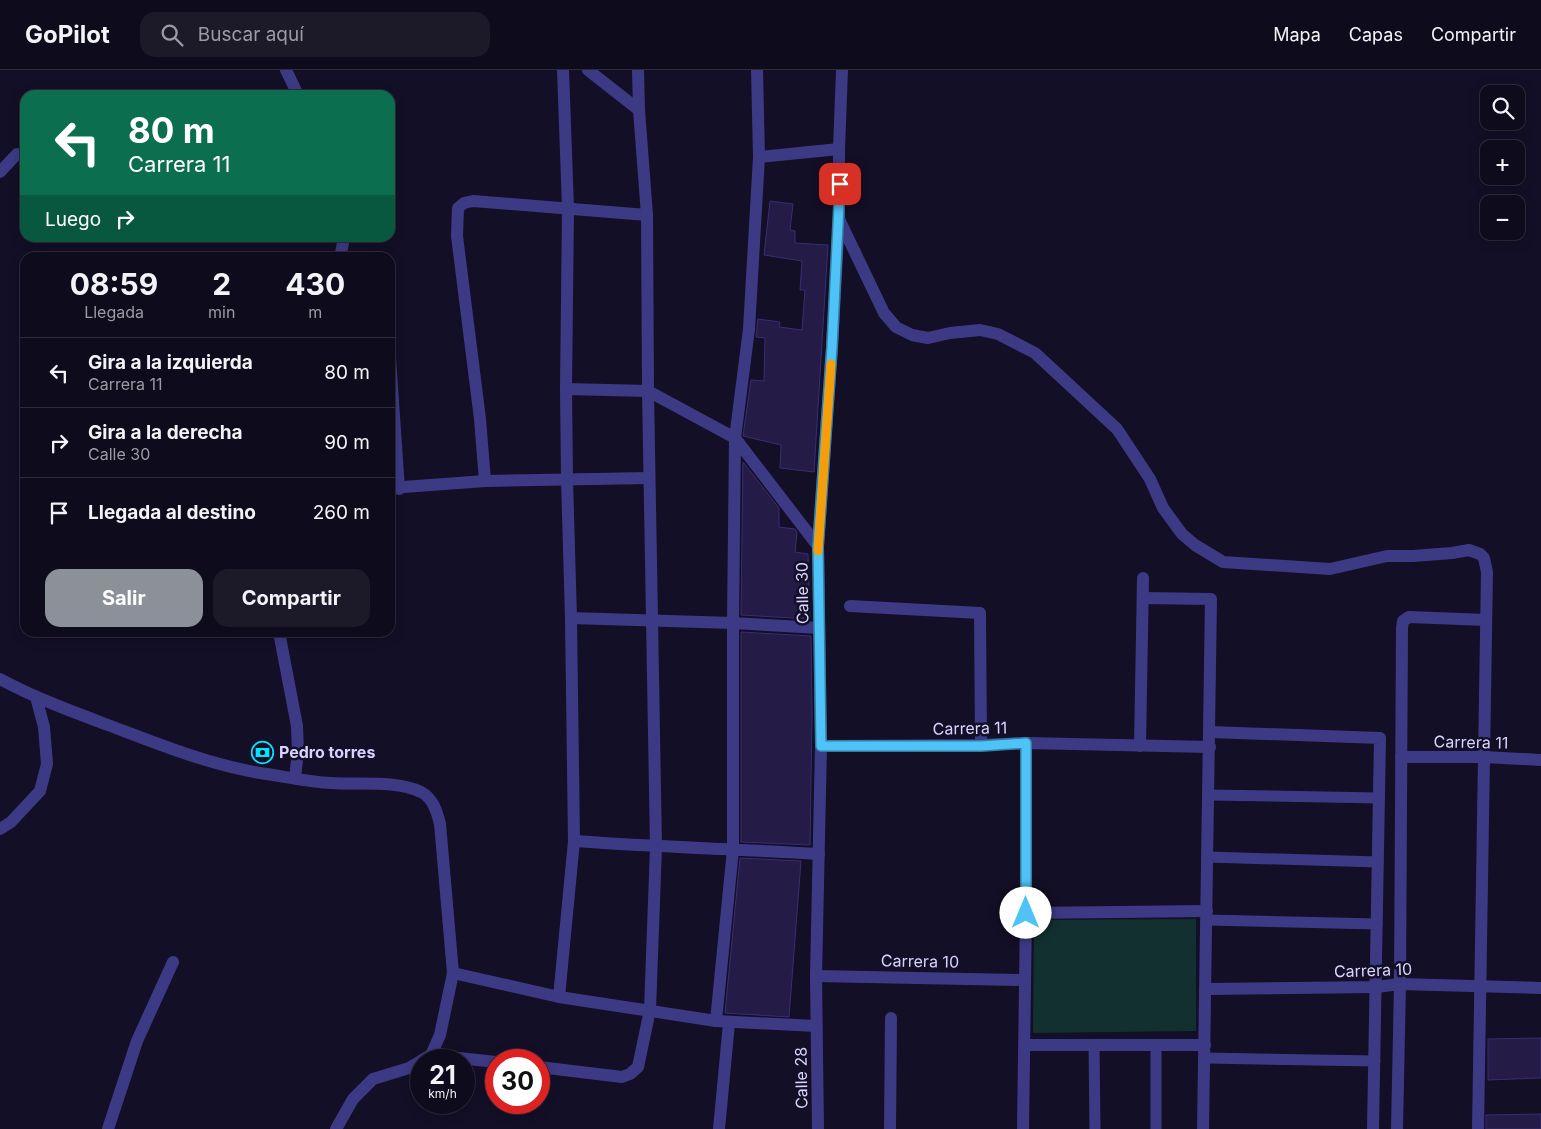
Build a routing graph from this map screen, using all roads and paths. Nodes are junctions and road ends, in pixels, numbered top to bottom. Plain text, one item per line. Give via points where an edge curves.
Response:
1 (286, 70) edge
2 (563, 70) edge
3 (588, 70) edge
4 (638, 70) edge
5 (757, 70) edge
6 (842, 70) edge
7 (296, 90) edge
8 (639, 110) junction
9 (839, 149) junction
10 (17, 154) dead end
11 (759, 157) junction
12 (0, 172) edge
13 (568, 208) junction
14 (647, 215) junction
15 (839, 219) junction
16 (566, 389) junction
17 (648, 391) junction
18 (735, 438) junction
19 (649, 478) junction
20 (567, 479) junction
21 (485, 481) junction
22 (395, 488) edge
23 (818, 546) junction
24 (1143, 578) dead end
25 (1143, 598) junction
26 (850, 606) dead end
27 (572, 618) junction
28 (653, 620) junction
29 (1486, 620) junction
30 (732, 623) junction
31 (819, 628) junction
32 (280, 637) edge
33 (0, 679) edge
34 (36, 697) junction
35 (1210, 732) junction
36 (1026, 743) junction
37 (821, 746) junction
38 (981, 746) junction
39 (1140, 746) junction
40 (1210, 747) junction
41 (1401, 757) junction
42 (1484, 757) junction
43 (1541, 760) edge
44 (295, 778) junction
45 (1209, 795) junction
46 (1379, 798) junction
47 (0, 829) edge
48 (574, 841) junction
49 (656, 847) junction
50 (733, 849) junction
51 (819, 854) junction
52 (1208, 857) junction
53 (1378, 862) junction
54 (1026, 913) junction
55 (1207, 915) junction
56 (1377, 924) junction
57 (173, 962) dead end
58 (453, 973) junction
59 (816, 976) junction
60 (1024, 980) junction
61 (1400, 984) junction
62 (1376, 987) junction
63 (1480, 987) junction
64 (1541, 988) edge
65 (1205, 989) junction
66 (559, 998) junction
67 (650, 1010) junction
68 (891, 1018) dead end
69 (716, 1021) junction
70 (730, 1022) junction
71 (816, 1026) junction
72 (1024, 1045) junction
73 (1094, 1045) junction
74 (1156, 1045) junction
75 (1205, 1045) junction
76 (431, 1049) edge
77 (1204, 1058) junction
78 (1374, 1061) junction
79 (410, 1067) edge
80 (550, 1068) edge
81 (108, 1129) edge
82 (336, 1129) edge
83 (719, 1129) edge
84 (818, 1129) edge
85 (890, 1129) edge
86 (1023, 1129) edge
87 (1095, 1129) edge
88 (1156, 1129) edge
89 (1204, 1129) edge
90 (1373, 1129) edge
91 (1397, 1129) edge
92 (1478, 1129) edge

1 - 7 street
2 - 13 street
3 - 8 street
4 - 8 street
5 - 11 street
6 - 9 street, Calle 30
8 - 14 street
9 - 11 street
9 - 15 street, Calle 30
10 - 12 street
11 - 18 street via 749,329
13 - 14 street
13 - 16 street
13 - 21 street via 473,201 458,208 457,236
14 - 17 street
15 - 23 street, Calle 30
15 - 29 street via 884,312 896,327 928,338 980,330 998,334 1035,353 1117,429 1150,479 1172,522 1208,554 1223,562 1330,569 1387,556 1475,551 1484,558 1487,567
16 - 17 street
16 - 20 street
17 - 18 street
17 - 19 street
18 - 23 street
18 - 30 street
19 - 20 street
19 - 28 street
20 - 21 street
20 - 27 street
21 - 22 street
23 - 31 street, Calle 30
24 - 25 street
25 - 35 street via 1211,599
25 - 39 street
26 - 38 street via 980,613
27 - 28 street
27 - 48 street
28 - 30 street
28 - 49 street
29 - 41 street via 1409,617 1404,621
29 - 42 street
30 - 31 street
30 - 50 street
31 - 37 street, Calle 30
32 - 44 street via 297,726
33 - 34 street
34 - 44 street via 178,752 219,764
34 - 47 street via 44,727 47,764 40,792
35 - 40 street
35 - 46 street via 1380,738
36 - 38 street, Carrera 11
36 - 39 street, Carrera 11
36 - 54 street
37 - 38 street, Carrera 11
37 - 51 street, Calle 30
39 - 40 street, Carrera 11
40 - 45 street
41 - 42 street, Carrera 11
41 - 61 street
42 - 43 street, Carrera 11
42 - 63 street
44 - 58 street via 410,788 424,793 432,801 440,824
45 - 46 street
45 - 52 street
46 - 53 street
48 - 49 street
48 - 66 street
49 - 50 street
49 - 67 street
50 - 51 street
50 - 69 street
51 - 59 street, Calle 30
52 - 53 street
52 - 55 street
53 - 56 street
54 - 55 street
54 - 60 street
55 - 56 street
55 - 65 street
56 - 62 street
57 - 81 street via 137,1041
58 - 66 street
58 - 76 street via 440,1035
59 - 60 street, Carrera 10
59 - 71 street, Calle 30
60 - 72 street
61 - 62 street, Carrera 10
61 - 63 street, Carrera 10
61 - 91 street
62 - 65 street, Carrera 10
62 - 78 street
63 - 64 street, Carrera 10
63 - 92 street
65 - 75 street
66 - 67 street
67 - 69 street
67 - 80 street via 638,1067 630,1074 622,1077
68 - 85 street
69 - 70 street
70 - 71 street
70 - 83 street
71 - 84 street, Calle 28
72 - 73 street
72 - 86 street
73 - 74 street
73 - 87 street
74 - 75 street
74 - 88 street
75 - 77 street
77 - 78 street
77 - 89 street
78 - 90 street
79 - 82 street via 373,1079 353,1099

